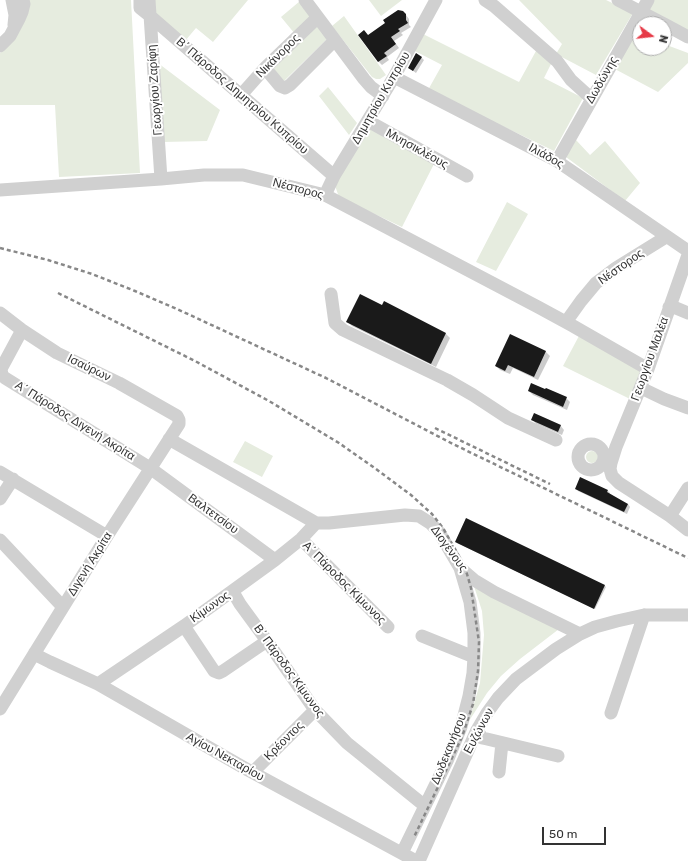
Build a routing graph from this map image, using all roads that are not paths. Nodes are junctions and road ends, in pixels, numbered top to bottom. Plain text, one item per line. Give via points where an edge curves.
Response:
1 (12, 0) edge
2 (23, 0) edge
3 (305, 0) edge
4 (436, 0) edge
5 (485, 0) edge
6 (618, 0) edge
7 (648, 0) edge
8 (145, 6) edge
9 (641, 12) junction
10 (649, 16) edge
11 (317, 18) junction
12 (672, 28) edge
13 (13, 31) junction
14 (688, 37) edge
15 (334, 41) junction
16 (0, 46) edge
17 (265, 68) junction
18 (394, 77) junction
19 (240, 94) junction
20 (383, 96) junction
21 (592, 98) junction
22 (368, 122) junction
23 (557, 161) junction
24 (334, 176) junction
25 (467, 176) dead end
26 (161, 179) junction
27 (0, 190) edge
28 (325, 195) junction
29 (666, 237) junction
30 (688, 251) edge
31 (688, 255) edge
32 (331, 294) dead end
33 (669, 307) junction
34 (0, 313) edge
35 (688, 313) edge
36 (566, 322) junction
37 (22, 330) junction
38 (648, 369) junction
39 (641, 388) junction
40 (688, 408) edge
41 (179, 420) joint
42 (169, 439) junction
43 (556, 440) dead end
44 (616, 447) junction
45 (602, 450) junction
46 (606, 464) junction
47 (150, 468) junction
48 (0, 472) edge
49 (13, 479) junction
50 (688, 488) edge
51 (0, 499) edge
52 (670, 516) junction
53 (688, 521) edge
54 (316, 523) junction
55 (688, 530) edge
56 (107, 536) junction
57 (301, 539) junction
58 (0, 540) edge
59 (275, 560) junction
60 (460, 568) junction
61 (233, 592) junction
62 (63, 607) junction
63 (688, 615) edge
64 (644, 616) junction
65 (184, 626) junction
66 (388, 627) dead end
67 (580, 634) junction
68 (422, 636) dead end
69 (267, 641) junction
70 (35, 652) junction
71 (474, 657) junction
72 (98, 684) junction
73 (1, 707) edge
74 (315, 710) junction
75 (611, 713) dead end
76 (477, 730) junction
77 (502, 743) junction
78 (558, 756) dead end
79 (499, 772) dead end
80 (254, 773) junction
81 (425, 806) junction
82 (402, 853) junction
83 (416, 861) edge
84 (419, 861) edge

1 - 13 street via 15,15
2 - 13 street via 22,12
3 - 11 street
4 - 18 street, Δημητρίου Κυπρίου
5 - 21 street via 557,61 571,80
6 - 9 street
7 - 9 street, Δωδώνης
8 - 19 street, Β΄ Πάροδος Δημητρίου Κυπρίου
8 - 26 street, Γεωργίου Ζαρίφη
9 - 10 street
9 - 21 street, Δωδώνης
11 - 15 street
11 - 17 street, Νικάνορος
12 - 14 street
13 - 16 street
15 - 17 street via 285,88 280,86
15 - 20 street via 371,87
17 - 19 street, Νικάνορος
18 - 20 street, Δημητρίου Κυπρίου
18 - 23 street, Ιλιάδος
19 - 24 street, Β΄ Πάροδος Δημητρίου Κυπρίου
20 - 22 street, Δημητρίου Κυπρίου
21 - 23 street, Δωδώνης
22 - 24 street, Δημητρίου Κυπρίου
22 - 25 street, Μνησικλέους
23 - 29 street, Ιλιάδος
24 - 28 street, Δημητρίου Κυπρίου
26 - 27 street, Νέστορος
26 - 28 street, Νέστορος via 243,175
28 - 36 street, Νέστορος
29 - 30 street, Ιλιάδος
29 - 36 street, Νέστορος via 596,283
31 - 33 street, Γεωργίου Μαλέα
32 - 43 street via 336,323 343,330 447,380 508,418
33 - 35 street
33 - 38 street, Γεωργίου Μαλέα
34 - 37 street, Ισαύρων
36 - 38 street, Νέστορος
37 - 41 street, Ισαύρων via 57,353 119,383 177,416
37 - 47 street, Α΄ Πάροδος Διγενή Ακρίτα via 1,369 2,375
38 - 39 street, Γεωργίου Μαλέα
39 - 40 street
39 - 44 street, Γεωργίου Μαλέα
41 - 42 street, Διγενή Ακρίτα
42 - 47 street, Διγενή Ακρίτα
42 - 54 street, Διογένους
44 - 45 street
44 - 46 street, Γεωργίου Μαλέα
45 - 46 street
45 - 46 street via 592,444 583,447 579,455 580,464 590,470
46 - 52 street via 619,483
47 - 56 street, Διγενή Ακρίτα
47 - 59 street, Βαλτετσίου
48 - 49 street
49 - 51 street
49 - 56 street
50 - 52 street
52 - 53 street
52 - 55 street
54 - 57 street, Κίμωνος
54 - 60 street, Διογένους via 419,516 439,532
56 - 62 street, Διγενή Ακρίτα
57 - 59 street, Κίμωνος
57 - 66 street, Α΄ Πάροδος Κίμωνος
58 - 62 street
59 - 61 street, Κίμωνος
60 - 67 street, Διογένους via 494,592
60 - 71 street, Δωδεκανήσου via 470,602
61 - 65 street, Κίμωνος
61 - 69 street, Β΄ Πάροδος Κίμωνος
62 - 70 street, Διγενή Ακρίτα
63 - 64 street
64 - 67 street via 595,627
64 - 75 street
65 - 69 street via 214,671 219,673
65 - 72 street, Κίμωνος
67 - 76 street, Ευζώνων via 516,679 498,698
68 - 71 street
69 - 74 street, Β΄ Πάροδος Κίμωνος
70 - 72 street, Αγίου Νεκταρίου via 40,657
70 - 73 street, Διγενή Ακρίτα
71 - 81 street, Δωδεκανήσου via 469,696 461,727
72 - 80 street, Αγίου Νεκταρίου
74 - 80 street, Κρέοντος
74 - 81 street, Β΄ Πάροδος Κίμωνος via 347,743
76 - 77 street via 482,738
76 - 84 street, Ευζώνων
77 - 78 street
77 - 79 street
80 - 82 street, Αγίου Νεκταρίου
81 - 82 street, Δωδεκανήσου
82 - 83 street, Αγίου Νεκταρίου

